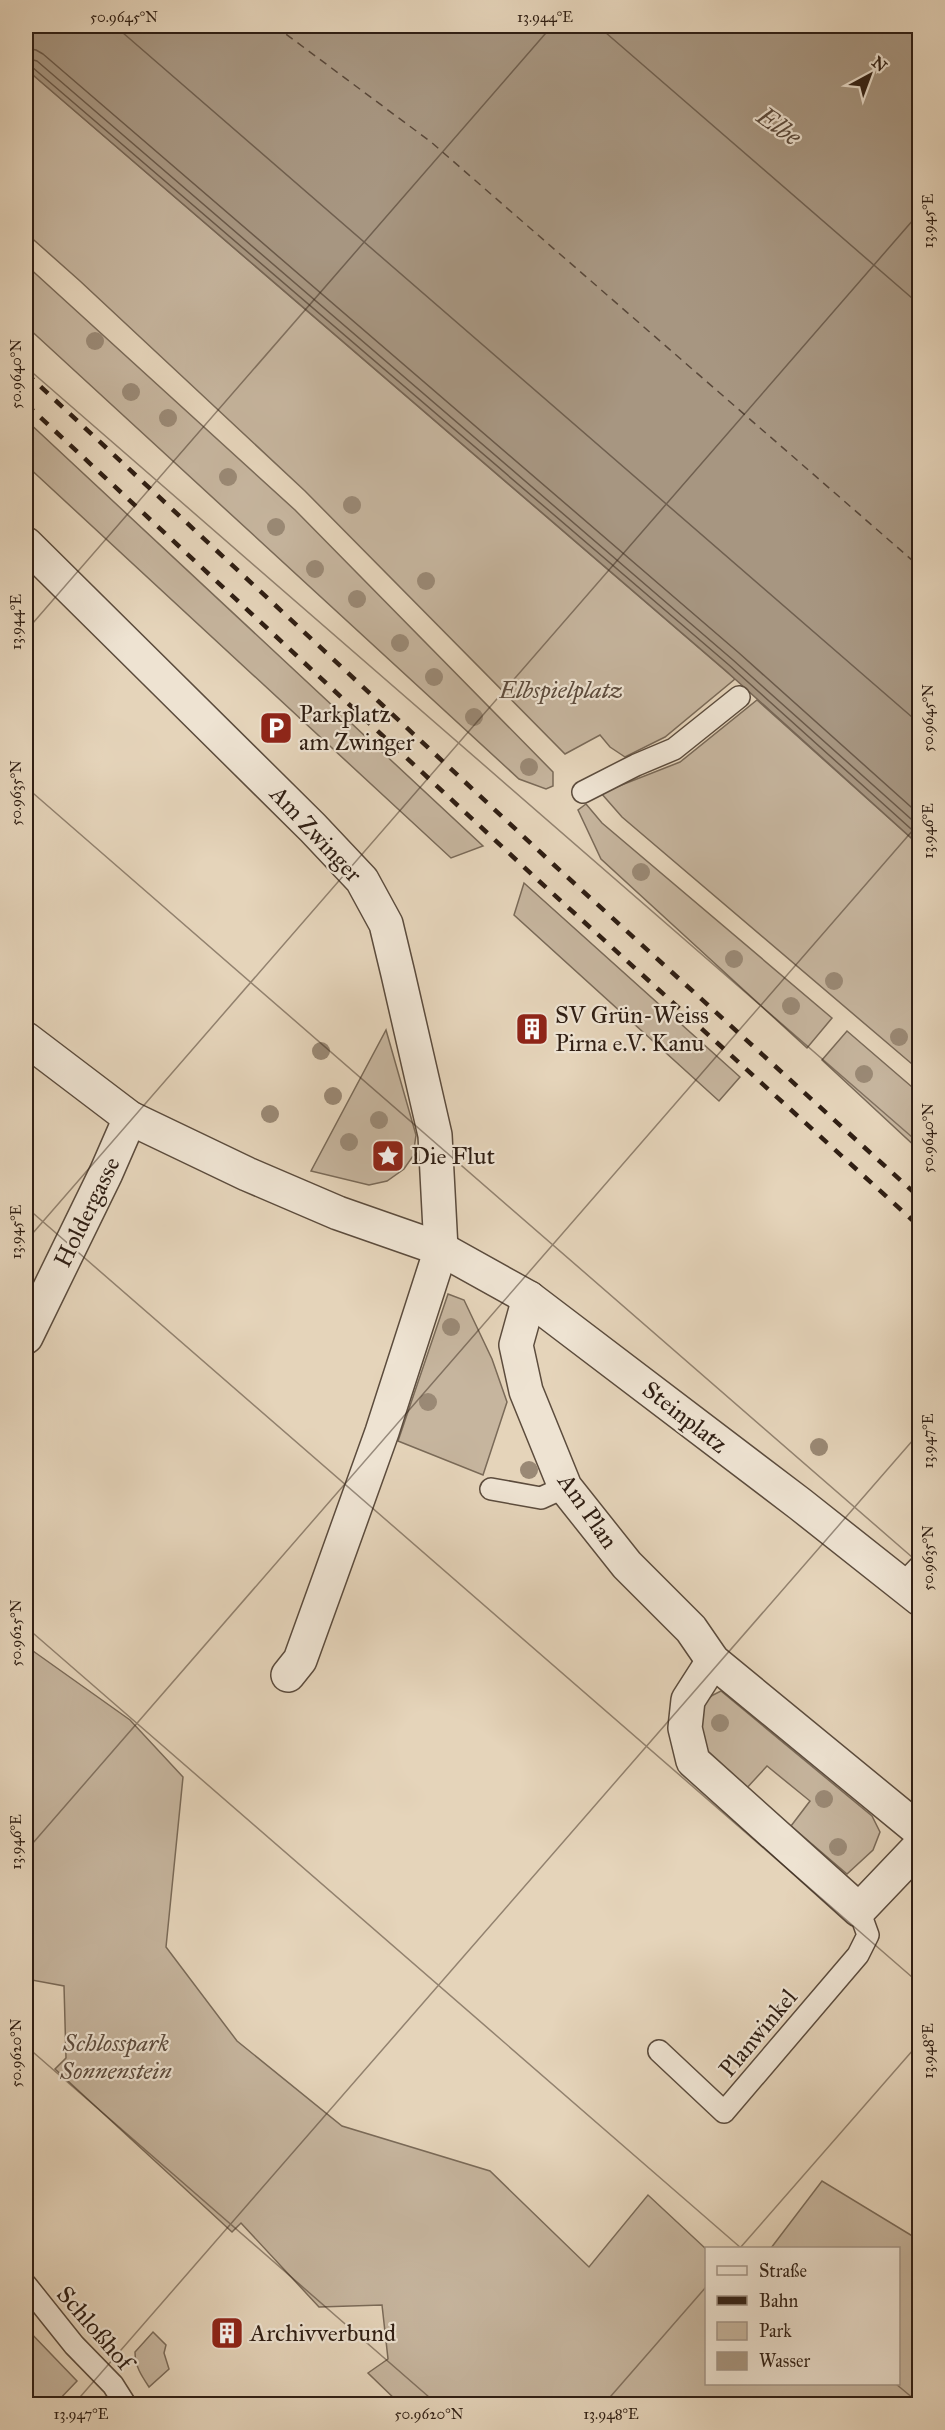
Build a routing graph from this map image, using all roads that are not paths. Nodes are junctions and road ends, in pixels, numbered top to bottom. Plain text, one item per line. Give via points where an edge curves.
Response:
1 (26, 544) edge
2 (739, 697) dead end
3 (583, 792) dead end
4 (26, 1039) edge
5 (130, 1118) junction
6 (441, 1249) junction
7 (529, 1298) junction
8 (26, 1337) edge
9 (565, 1487) junction
10 (491, 1489) dead end
11 (914, 1583) edge
12 (713, 1661) junction
13 (288, 1675) dead end
14 (920, 1831) edge
15 (920, 1846) edge
16 (859, 1910) junction
17 (659, 2051) dead end
18 (26, 2285) edge
19 (125, 2404) edge

1 - 6 street, Am Zwinger via 362,880 386,924 435,1135
2 - 3 lane via 674,749
4 - 5 street, Steinplatz
5 - 6 street, Steinplatz via 338,1213
5 - 8 street, Holdergasse
6 - 7 street, Steinplatz
6 - 13 street via 330,1577 300,1660
7 - 9 street, Am Plan via 516,1345 526,1391
7 - 11 street, Steinplatz via 800,1504
9 - 10 lane via 541,1498
9 - 12 street, Am Plan via 627,1565 691,1629
12 - 14 street, Am Plan
12 - 16 street via 688,1700 685,1728 693,1761
15 - 16 street
16 - 17 lane, Planwinkel via 868,1935 858,1954 724,2112
18 - 19 lane, Schloßhof

